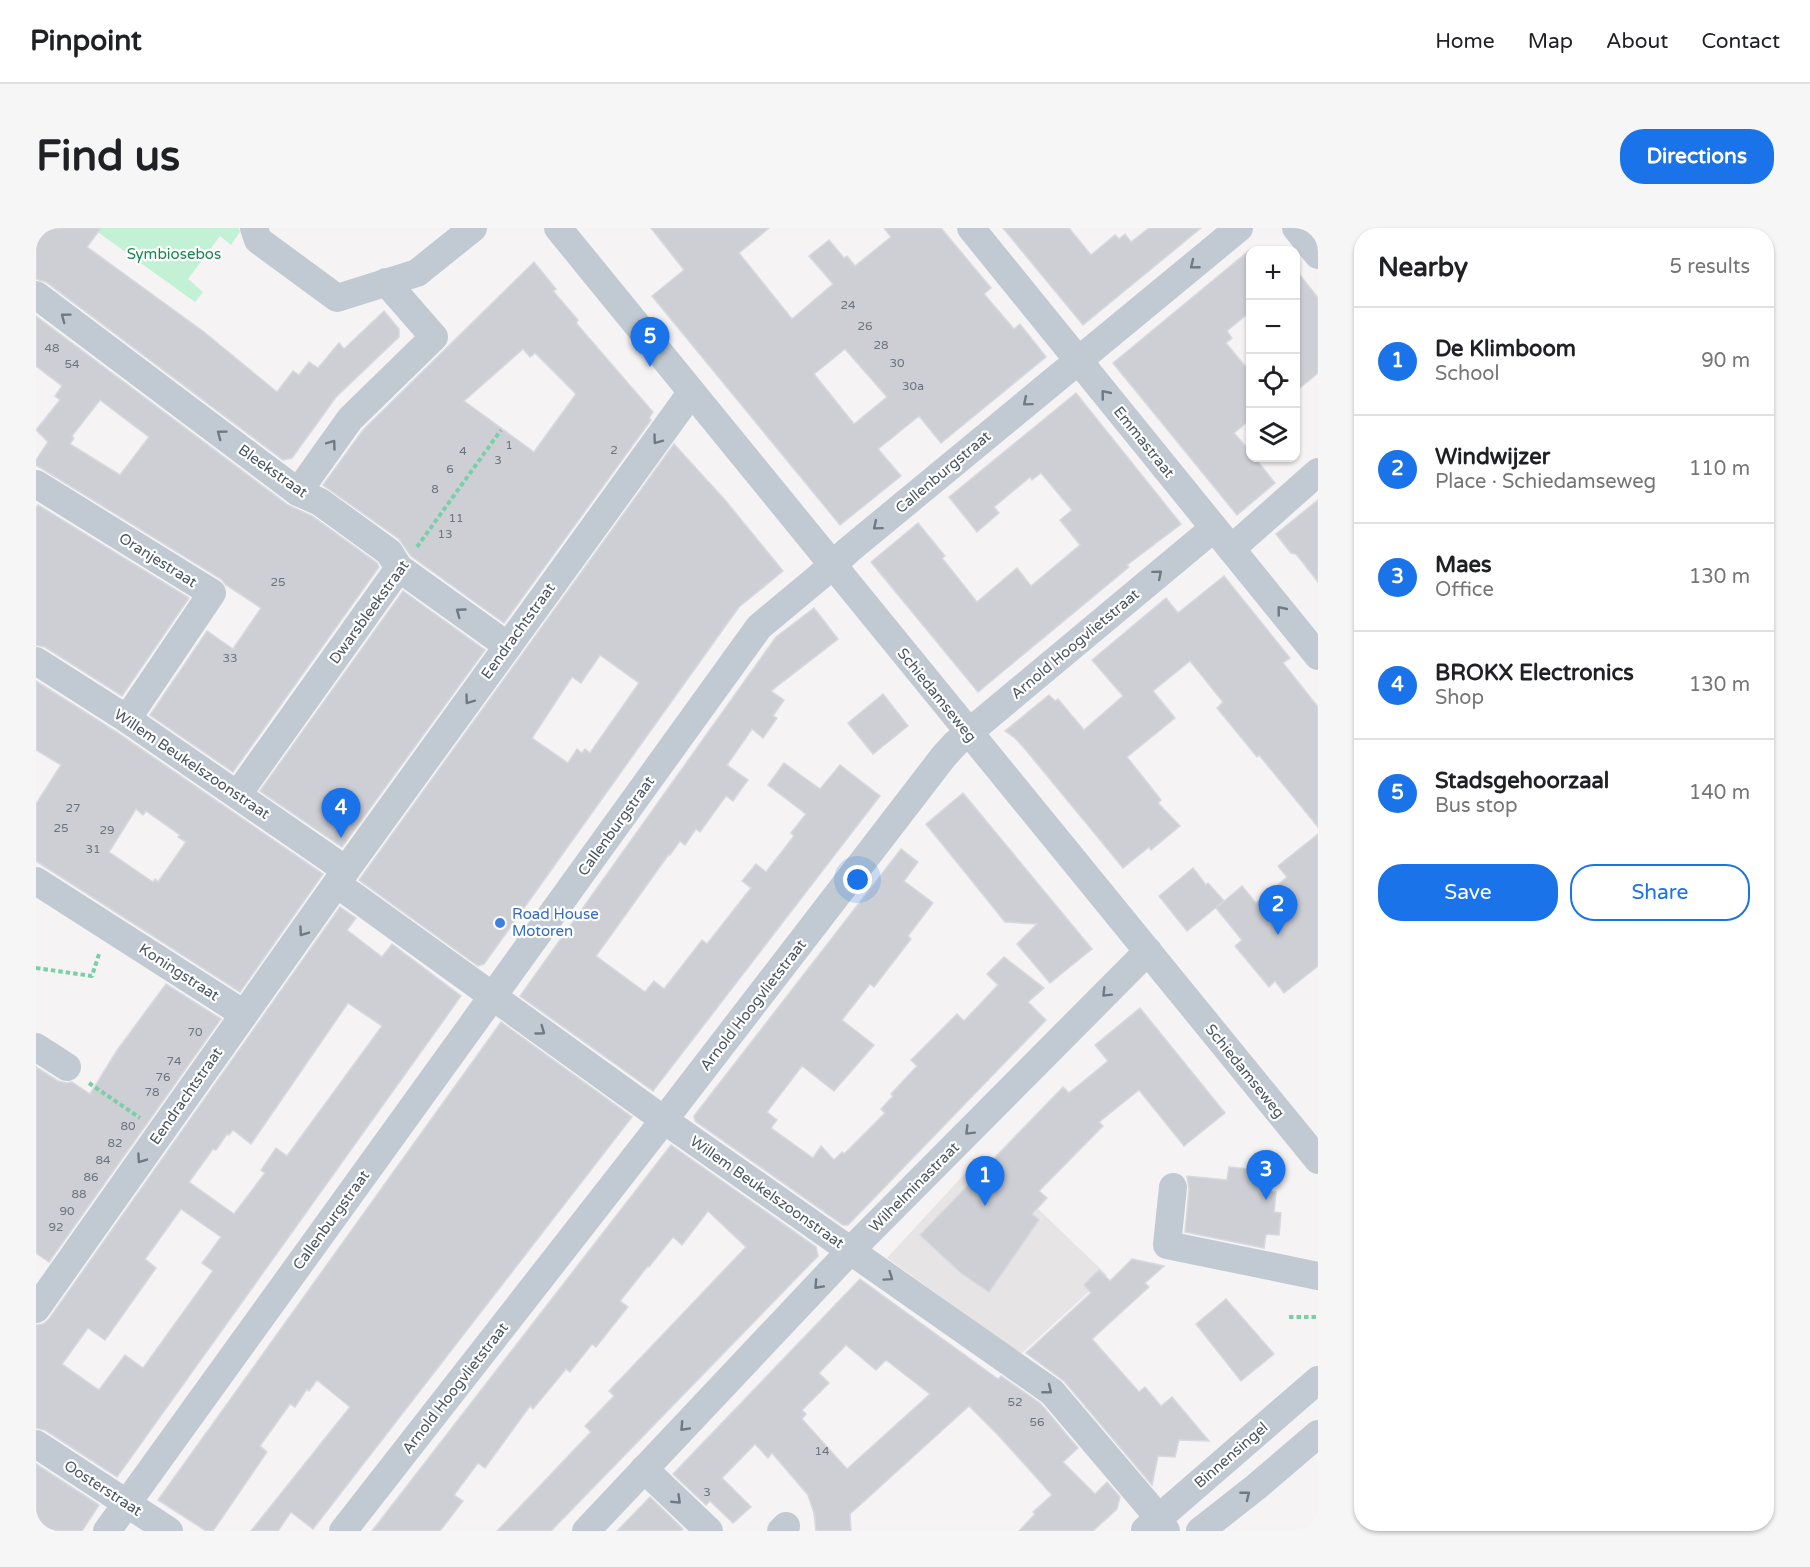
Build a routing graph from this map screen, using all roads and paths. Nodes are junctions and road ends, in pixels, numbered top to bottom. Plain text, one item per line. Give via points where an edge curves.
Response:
1 (254, 228) edge
2 (473, 228) edge
3 (558, 228) edge
4 (971, 228) edge
5 (1239, 228) edge
6 (1296, 228) edge
7 (1318, 255) edge
8 (387, 282) junction
9 (36, 296) edge
10 (1078, 360) junction
11 (691, 393) junction
12 (501, 430) dead end
13 (1318, 472) edge
14 (36, 484) edge
15 (298, 492) junction
16 (1222, 538) junction
17 (832, 565) junction
18 (399, 568) junction
19 (508, 646) junction
20 (1318, 656) edge
21 (36, 661) edge
22 (127, 719) junction
23 (969, 733) junction
24 (238, 794) junction
25 (342, 877) junction
26 (36, 881) edge
27 (114, 931) junction
28 (1148, 951) junction
29 (36, 968) edge
30 (494, 997) junction
31 (244, 1014) junction
32 (36, 1047) edge
33 (67, 1067) joint
34 (664, 1120) junction
35 (160, 1132) junction
36 (1318, 1160) edge
37 (1173, 1187) dead end
38 (851, 1251) junction
39 (1318, 1276) edge
40 (44, 1279) edge
41 (36, 1308) edge
42 (1289, 1317) dead end
43 (1318, 1317) edge
44 (1318, 1380) edge
45 (1318, 1434) edge
46 (36, 1444) edge
47 (644, 1469) junction
48 (126, 1503) junction
49 (1156, 1527) edge
50 (107, 1531) edge
51 (169, 1531) edge
52 (343, 1531) edge
53 (586, 1531) edge
54 (709, 1531) edge
55 (1200, 1531) edge

1 - 8 street via 258,240 337,298
2 - 8 street via 417,273
3 - 11 street, Schiedamseweg
4 - 10 street, Emmastraat
5 -> 10 street, Callenburgstraat
6 - 7 street
15 -> 8 street via 350,419 434,337
15 -> 9 street, Bleekstraat
16 -> 10 street, Emmastraat
10 -> 17 street, Callenburgstraat
11 - 17 street, Schiedamseweg
11 -> 19 street, Eendrachtstraat
12 - 18 path, Dwarsbleekstraat
13 - 16 street, Arnold Hoogvlietstraat
14 - 22 street, Oranjestraat via 212,593
15 - 18 street, Bleekstraat via 321,502 389,552
20 -> 16 street, Emmastraat
23 -> 16 street, Arnold Hoogvlietstraat
17 - 23 street, Schiedamseweg
17 - 30 street, Callenburgstraat via 759,627
19 -> 18 street, Bleekstraat
18 - 24 street, Dwarsbleekstraat
19 -> 25 street, Eendrachtstraat
21 - 22 street, Willem Beukelszoonstraat
22 - 24 street, Willem Beukelszoonstraat
23 - 28 street, Schiedamseweg
23 - 34 street, Arnold Hoogvlietstraat via 944,756
24 - 25 street, Willem Beukelszoonstraat
25 - 30 street, Willem Beukelszoonstraat
25 -> 31 street, Eendrachtstraat
26 - 27 street, Koningstraat
27 - 29 path via 100,950 92,976
27 - 31 street, Koningstraat
28 - 36 street, Schiedamseweg
28 -> 38 street, Wilhelminastraat
30 -> 34 street, Willem Beukelszoonstraat
30 - 48 street, Callenburgstraat
31 - 35 street, Eendrachtstraat
32 - 33 street
33 - 35 path
34 - 38 street, Willem Beukelszoonstraat
34 - 52 street, Arnold Hoogvlietstraat
35 -> 40 street, Eendrachtstraat
37 - 39 street via 1167,1245
38 -> 47 street, Wilhelminastraat
38 -> 49 street, Willem Beukelszoonstraat via 1052,1392
40 - 41 street, Eendrachtstraat
42 - 43 path
44 - 49 street, Binnensingel
55 -> 45 street
46 - 48 street, Oosterstraat
47 - 53 street, Wilhelminastraat
47 -> 54 street
48 - 50 street, Callenburgstraat
48 - 51 street, Oosterstraat

